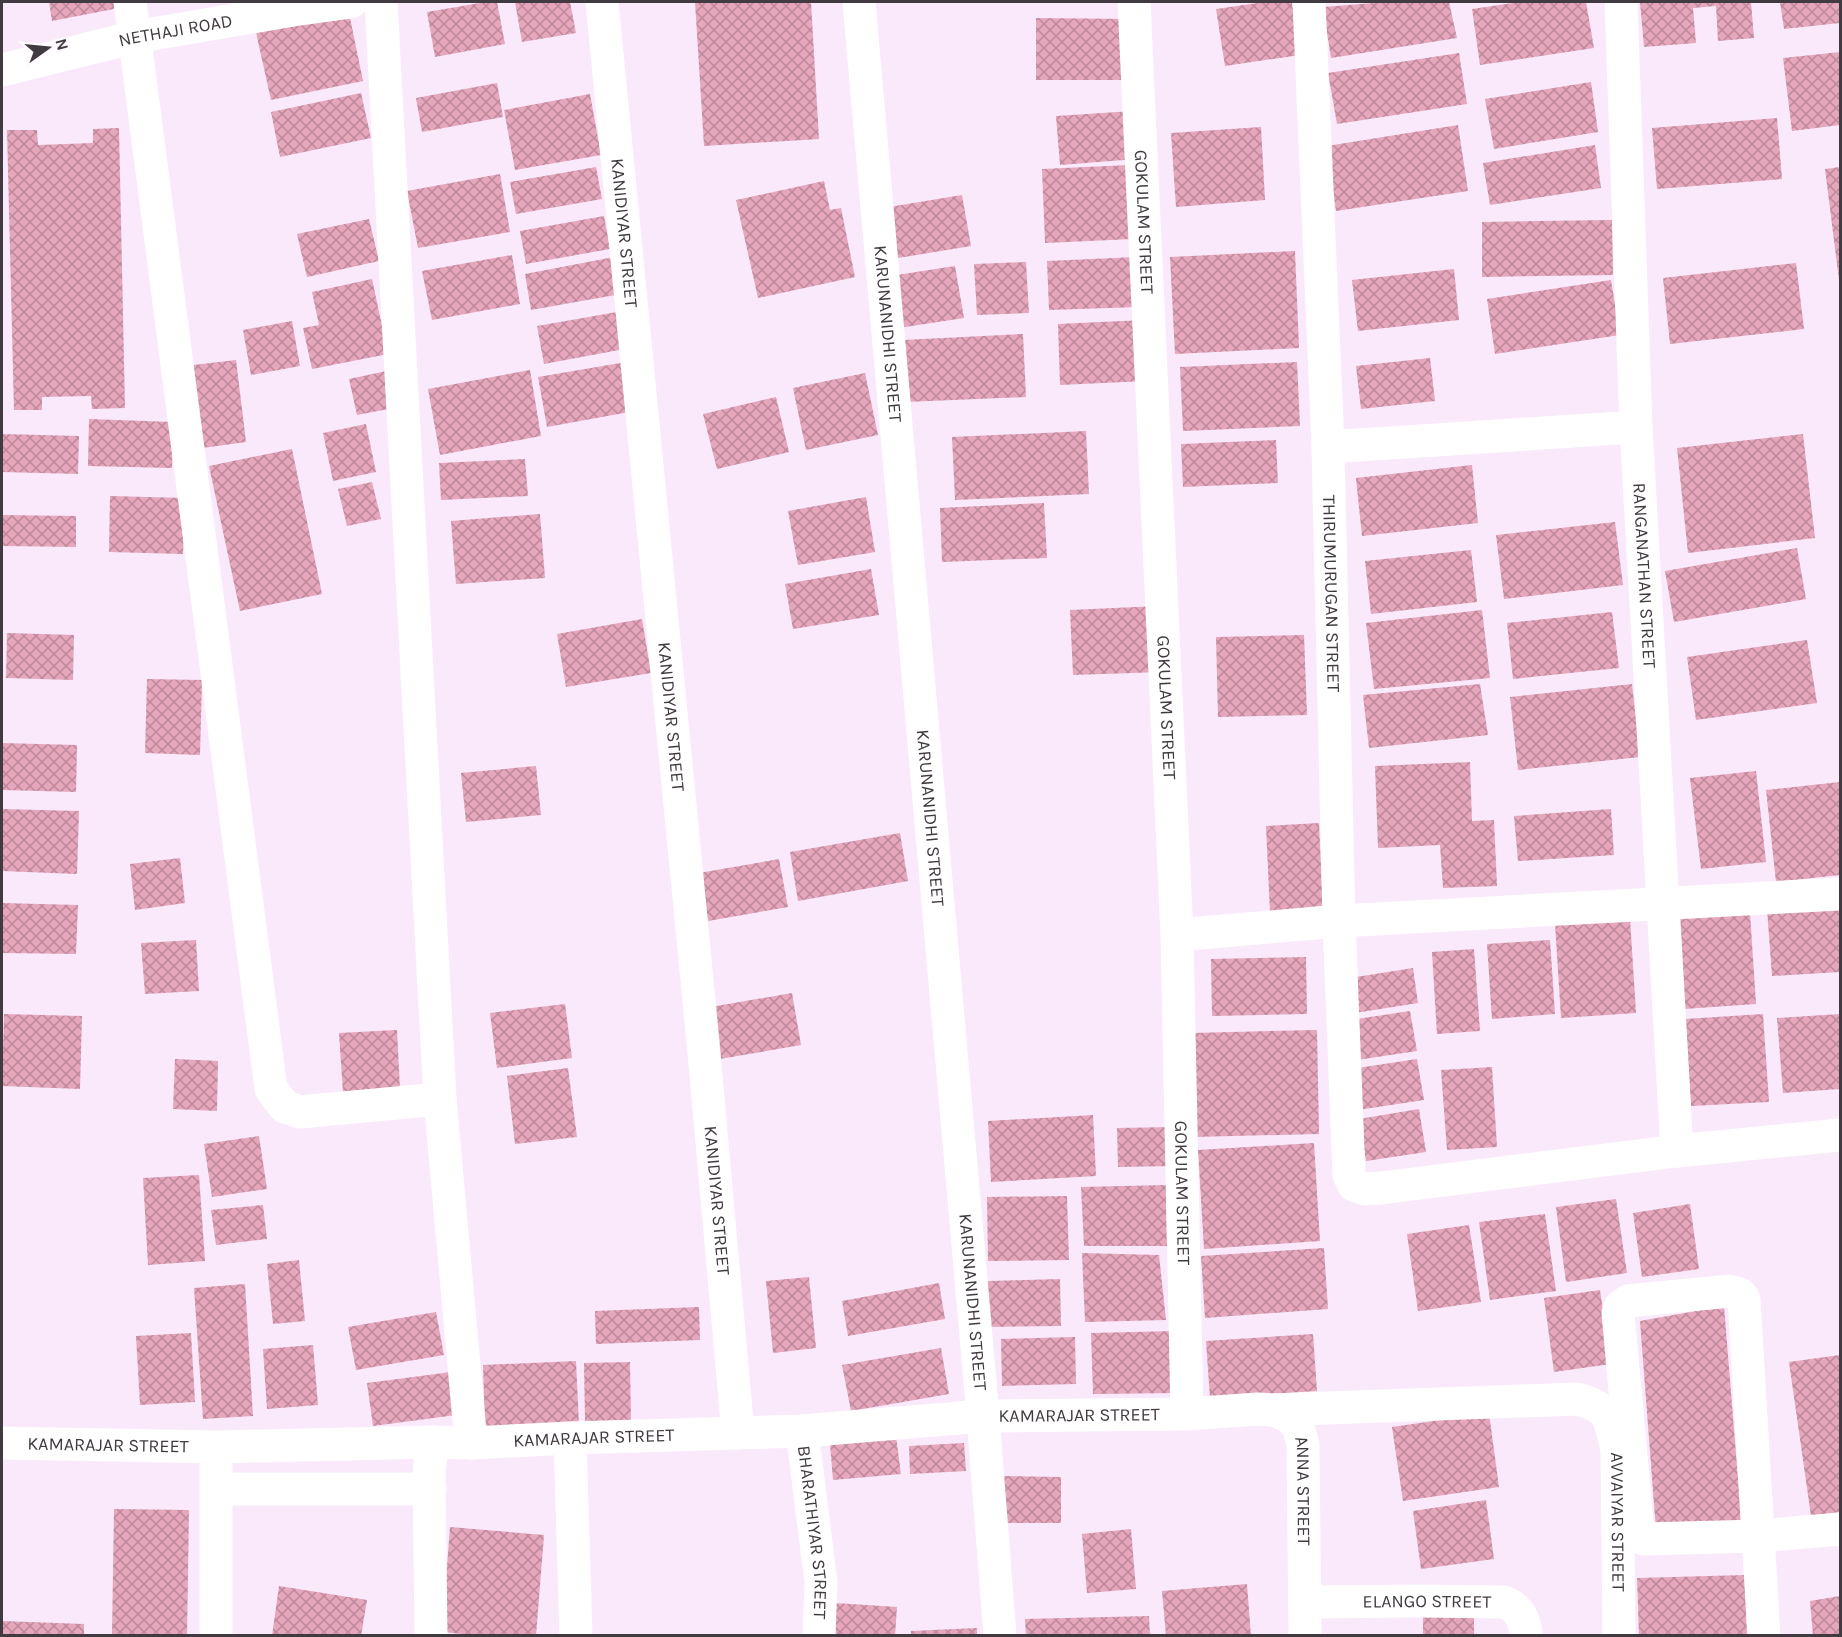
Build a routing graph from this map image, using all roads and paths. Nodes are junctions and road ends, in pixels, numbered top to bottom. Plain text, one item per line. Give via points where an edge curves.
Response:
1 (130, 2) edge
2 (351, 2) edge
3 (381, 2) edge
4 (602, 2) edge
5 (859, 2) edge
6 (1134, 2) edge
7 (1309, 2) edge
8 (1621, 2) edge
9 (292, 6) edge
10 (135, 37) junction
11 (2, 70) edge
12 (1636, 427) junction
13 (1328, 447) junction
14 (1840, 894) edge
15 (1664, 903) junction
16 (1339, 921) junction
17 (1177, 935) junction
18 (440, 1099) junction
19 (1840, 1135) edge
20 (1677, 1151) junction
21 (1274, 1410) junction
22 (1187, 1414) junction
23 (983, 1416) junction
24 (802, 1431) junction
25 (738, 1433) junction
26 (570, 1438) junction
27 (432, 1442) junction
28 (2, 1443) edge
29 (471, 1443) junction
30 (217, 1447) junction
31 (217, 1489) junction
32 (430, 1489) junction
33 (1840, 1529) edge
34 (1759, 1536) junction
35 (1305, 1602) junction
36 (216, 1635) edge
37 (431, 1635) edge
38 (576, 1635) edge
39 (819, 1635) edge
40 (1000, 1635) edge
41 (1305, 1635) edge
42 (1526, 1635) edge
43 (1619, 1635) edge
44 (1764, 1635) edge

1 - 10 street
2 - 9 street, NETHAJI ROAD
3 - 18 street
4 - 25 street, KANIDIYAR STREET via 704,1042
5 - 23 street, KARUNANIDHI STREET
6 - 17 street, GOKULAM STREET
7 - 13 street, THIRUMURUGAN STREET
8 - 12 street, RANGANATHAN STREET
9 - 10 street, NETHAJI ROAD
10 - 11 street, NETHAJI ROAD
10 - 18 street via 271,1089 285,1107 300,1112
12 - 13 street
12 - 15 street, RANGANATHAN STREET
13 - 16 street, THIRUMURUGAN STREET
14 - 15 street
15 - 16 street
15 - 20 street, RANGANATHAN STREET
16 - 17 street
16 - 20 street, THIRUMURUGAN STREET via 1349,1175 1354,1185 1381,1188
17 - 22 street, GOKULAM STREET
18 - 29 street
19 - 20 street
21 - 22 street
21 - 35 street, ANNA STREET via 1298,1426 1303,1445
21 - 43 street, AVVAIYAR STREET via 1576,1400 1602,1409 1610,1421 1617,1451
22 - 23 street, KAMARAJAR STREET
23 - 24 street, KAMARAJAR STREET
23 - 40 street, KARUNANIDHI STREET
24 - 25 street, KAMARAJAR STREET
24 - 39 street, BHARATHIYAR STREET via 821,1582
25 - 26 street, KAMARAJAR STREET
26 - 29 street, KAMARAJAR STREET
26 - 38 street
27 - 29 street, KAMARAJAR STREET
27 - 30 street, KAMARAJAR STREET
27 - 32 street
28 - 30 street, KAMARAJAR STREET
30 - 31 street
31 - 32 street
31 - 36 street
32 - 37 street
33 - 34 street
34 - 34 street via 1644,1539 1638,1533 1618,1313 1628,1301 1730,1291 1744,1299
34 - 44 street
35 - 41 street, ANNA STREET
35 - 42 street, ELANGO STREET via 1504,1602 1520,1613

